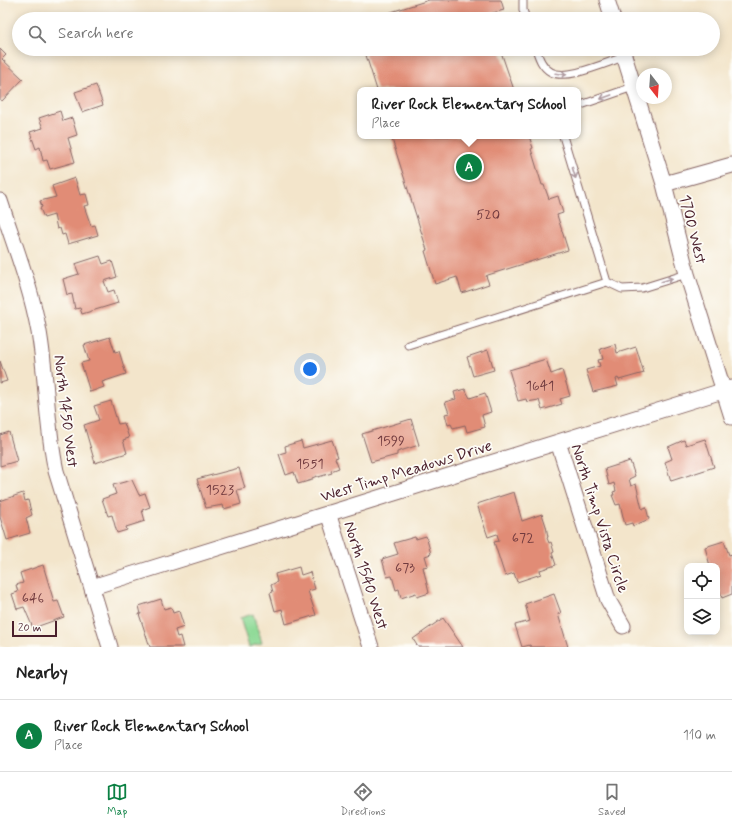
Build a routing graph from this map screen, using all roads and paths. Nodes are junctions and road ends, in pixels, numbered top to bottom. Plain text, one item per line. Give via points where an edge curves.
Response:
1 (523, 0) edge
2 (607, 0) edge
3 (524, 12) edge
4 (611, 12) edge
5 (538, 56) edge
6 (616, 56) edge
7 (624, 56) edge
8 (633, 87) junction
9 (581, 105) edge
10 (564, 139) edge
11 (732, 165) edge
12 (664, 184) junction
13 (0, 201) edge
14 (687, 274) junction
15 (607, 282) junction
16 (408, 345) dead end
17 (728, 389) edge
18 (732, 417) edge
19 (558, 442) junction
20 (328, 513) junction
21 (92, 587) junction
22 (623, 626) dead end
23 (110, 647) edge
24 (371, 647) edge

1 - 3 lane
2 - 4 street
5 -> 6 lane via 540,62 551,72 568,75
7 - 8 street, 1700 West
8 -> 9 lane
8 - 12 street, 1700 West
10 -> 15 lane
11 - 12 street
12 - 14 street, 1700 West
13 - 21 street, North 1450 West via 40,333 56,471
15 -> 14 lane via 622,289 647,286
14 - 17 street, 1700 West
15 - 16 lane
17 - 18 street, 1700 West
17 - 19 street, West Timp Meadows Drive
19 - 20 street, West Timp Meadows Drive
19 - 22 street, North Timp Vista Circle via 608,600
20 - 21 street, West Timp Meadows Drive
20 - 24 street, North 1540 West
21 - 23 street, North 1450 West

